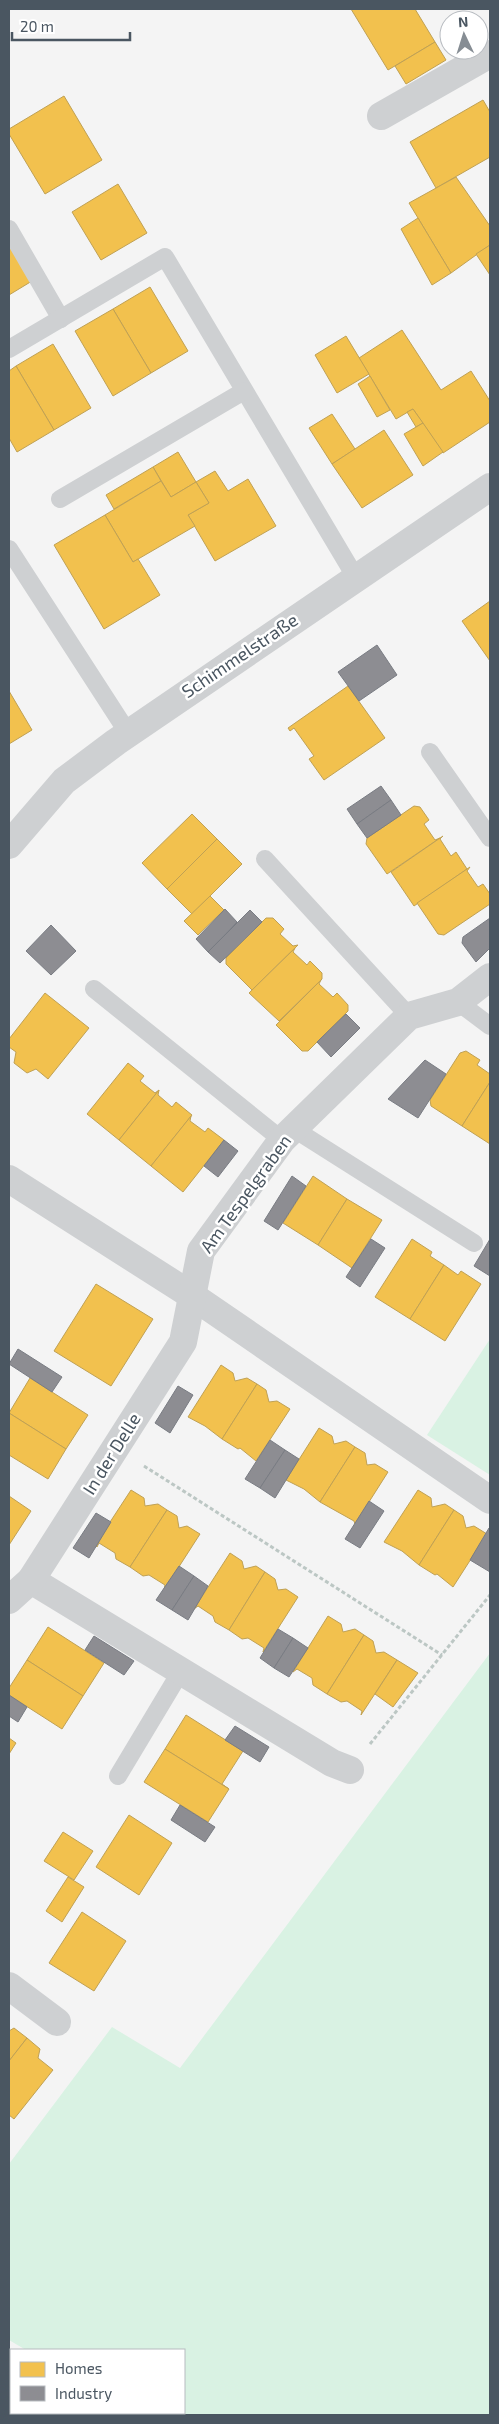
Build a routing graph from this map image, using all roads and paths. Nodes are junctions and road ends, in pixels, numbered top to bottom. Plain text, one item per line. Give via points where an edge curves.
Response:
1 (490, 54) edge
2 (381, 116) dead end
3 (9, 229) edge
4 (61, 319) junction
5 (9, 350) edge
6 (244, 391) junction
7 (490, 487) edge
8 (60, 499) dead end
9 (9, 549) edge
10 (356, 578) junction
11 (128, 733) junction
12 (430, 752) dead end
13 (490, 838) edge
14 (9, 846) edge
15 (265, 859) dead end
16 (490, 977) edge
17 (94, 989) dead end
18 (458, 1002) junction
19 (409, 1016) junction
20 (490, 1026) edge
21 (288, 1134) junction
22 (9, 1179) edge
23 (474, 1243) dead end
24 (191, 1295) junction
25 (116, 1448) junction
26 (490, 1500) edge
27 (31, 1580) junction
28 (490, 1595) edge
29 (9, 1600) edge
30 (442, 1655) junction
31 (181, 1671) junction
32 (350, 1770) joint
33 (118, 1776) dead end
34 (9, 1986) edge
35 (57, 2022) dead end

1 - 2 street
3 - 4 lane
4 - 5 lane
4 - 6 lane via 165,257
6 - 8 lane
6 - 10 lane
7 - 10 street, Schimmelstraße
9 - 11 lane
10 - 11 street, Schimmelstraße
11 - 14 street, Schimmelstraße via 64,781
12 - 13 lane
15 - 19 lane
16 - 18 street, Am Tespelgraben
17 - 21 lane
18 - 19 street, Am Tespelgraben
18 - 20 lane
19 - 21 street, Am Tespelgraben
21 - 23 lane
21 - 24 street, Am Tespelgraben via 201,1251
22 - 24 street
24 - 25 street, In der Delle via 183,1342
24 - 26 street
25 - 27 street, In der Delle
25 - 30 path
27 - 29 street, In der Delle
27 - 31 street
28 - 30 path
30 - 32 path
31 - 32 street via 332,1763
31 - 33 lane
34 - 35 street

